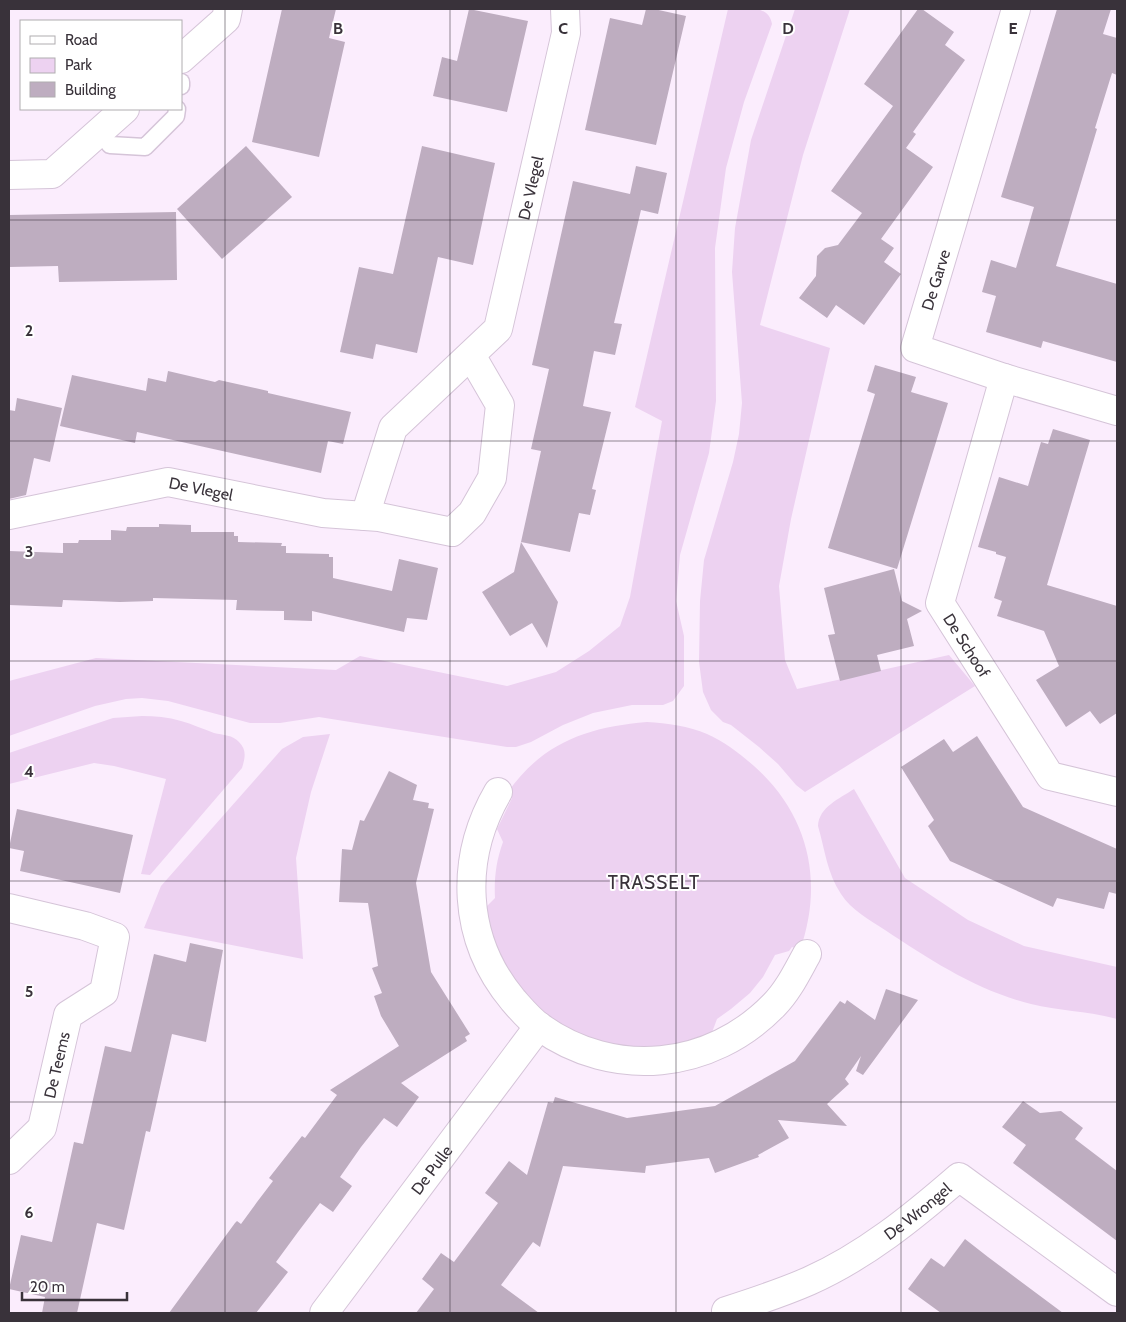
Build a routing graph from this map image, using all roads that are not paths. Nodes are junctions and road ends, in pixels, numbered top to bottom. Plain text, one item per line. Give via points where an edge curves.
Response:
1 (228, 9) edge
2 (565, 9) edge
3 (1016, 9) edge
4 (182, 58) edge
5 (124, 110) edge
6 (177, 110) edge
7 (100, 132) junction
8 (9, 174) edge
9 (470, 355) junction
10 (1004, 378) junction
11 (1117, 412) edge
12 (9, 515) edge
13 (365, 516) junction
14 (498, 792) dead end
15 (1117, 792) edge
16 (9, 908) edge
17 (807, 954) dead end
18 (539, 1026) junction
19 (9, 1160) edge
20 (1117, 1292) edge
21 (324, 1313) edge
22 (727, 1313) edge

1 - 4 street via 226,19
2 - 9 street, De Vlegel via 566,33 498,329
3 - 10 street, De Garve via 915,348
5 - 7 street
6 - 7 lane via 176,116 145,147 110,145
7 - 8 street via 52,174
9 - 13 street, De Vlegel via 393,428
9 - 13 street, De Vlegel via 500,405 492,478 472,513 452,532
10 - 11 street, De Garve
10 - 15 street, De Schoof via 940,603 1050,776
12 - 13 street, De Vlegel via 168,482 323,513
14 - 18 street via 475,849 470,879 472,907 485,957 497,979 521,1010
16 - 19 street, De Teems via 85,926 115,937 104,992 68,1016 42,1128
17 - 18 street via 786,991 756,1022 712,1049 688,1056 649,1061 598,1055 574,1046
18 - 21 street, De Pulle
20 - 22 street, De Wrongel via 959,1177 913,1217 838,1267

